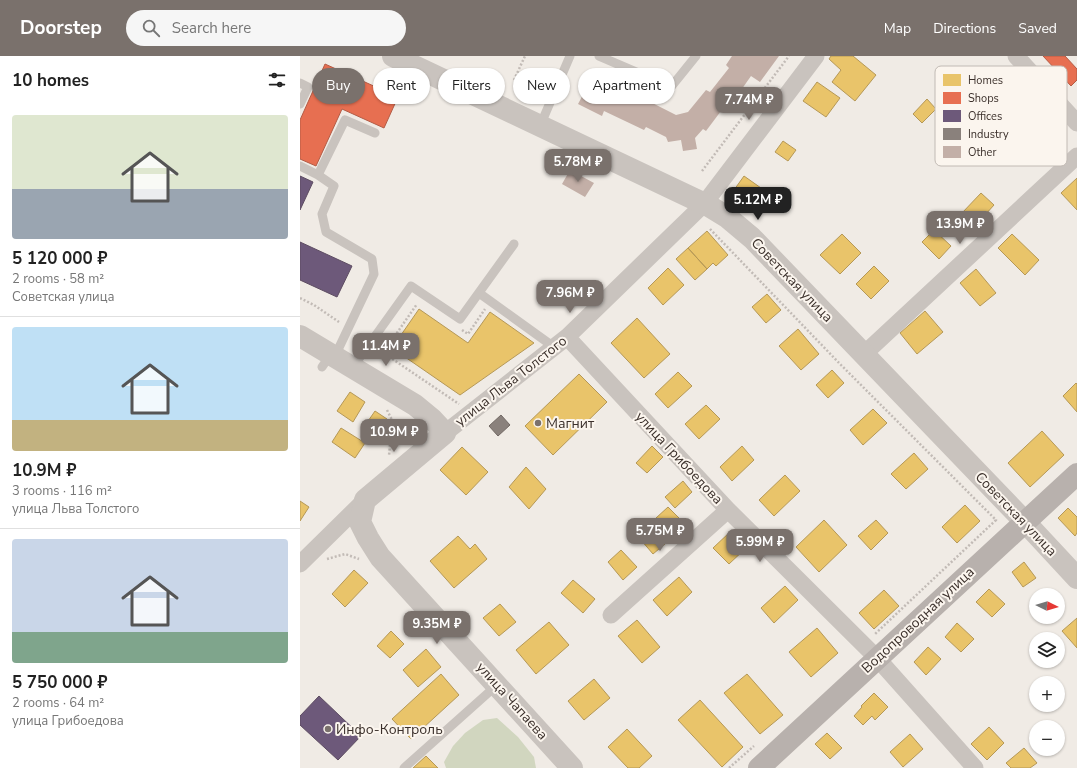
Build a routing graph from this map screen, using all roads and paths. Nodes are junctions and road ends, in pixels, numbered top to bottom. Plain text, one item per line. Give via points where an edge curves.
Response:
1 (393, 56) edge
2 (526, 56) edge
3 (570, 56) edge
4 (601, 56) edge
5 (696, 56) edge
6 (789, 56) edge
7 (816, 56) edge
8 (1016, 56) edge
9 (1025, 66) edge
10 (520, 68) edge
11 (300, 83) edge
12 (300, 104) edge
13 (1067, 112) edge
14 (1077, 123) edge
15 (540, 126) junction
16 (375, 133) dead end
17 (1077, 156) edge
18 (1067, 165) edge
19 (300, 166) edge
20 (1066, 166) edge
21 (702, 170) dead end
22 (318, 174) junction
23 (704, 214) junction
24 (514, 244) dead end
25 (479, 293) junction
26 (300, 298) edge
27 (348, 328) junction
28 (300, 336) edge
29 (560, 342) junction
30 (370, 344) junction
31 (863, 355) junction
32 (329, 359) junction
33 (353, 367) junction
34 (459, 404) dead end
35 (386, 407) dead end
36 (444, 433) junction
37 (387, 461) dead end
38 (1077, 474) edge
39 (365, 500) junction
40 (728, 510) junction
41 (996, 520) dead end
42 (1025, 522) junction
43 (362, 560) dead end
44 (323, 561) dead end
45 (300, 564) edge
46 (1077, 578) edge
47 (611, 615) dead end
48 (876, 658) junction
49 (497, 685) junction
50 (404, 768) edge
51 (572, 768) edge
52 (759, 768) edge
53 (975, 768) edge

1 - 15 street, Советская улица
2 - 10 path
3 - 15 lane
4 - 5 lane via 671,87
6 - 21 path
7 - 23 street, улица Льва Толстого
8 - 9 street
11 - 12 lane via 308,87
13 - 14 street
15 - 23 street, Советская улица
16 - 22 lane via 345,120
17 - 18 street
19 - 22 lane
20 - 31 street
22 - 27 lane via 334,186 322,214 326,232 372,259 374,274
23 - 29 street, улица Льва Толстого
23 - 31 street, Советская улица via 726,217 752,238
23 - 41 path via 841,365
24 - 25 lane
25 - 29 lane
25 - 30 lane via 460,319 411,286
26 - 27 path
27 - 32 lane
28 - 32 street
29 - 36 street, улица Льва Толстого
29 - 40 street, улица Грибоедова
30 - 33 lane
30 - 34 path
31 - 42 street, Советская улица
32 - 33 street
33 - 36 street via 416,405
35 - 37 path via 392,420
36 - 39 street, улица Льва Толстого
38 - 42 main road, Водопроводная улица
39 - 45 street, улица Льва Толстого
39 - 49 street, улица Чапаева via 360,522 380,557
40 - 47 street
40 - 48 street, улица Грибоедова
42 - 46 street, Советская улица
42 - 48 main road, Водопроводная улица
43 - 44 path via 345,554
48 - 52 main road, Водопроводная улица
48 - 53 street, улица Грибоедова
49 - 50 lane
49 - 51 street, улица Чапаева

